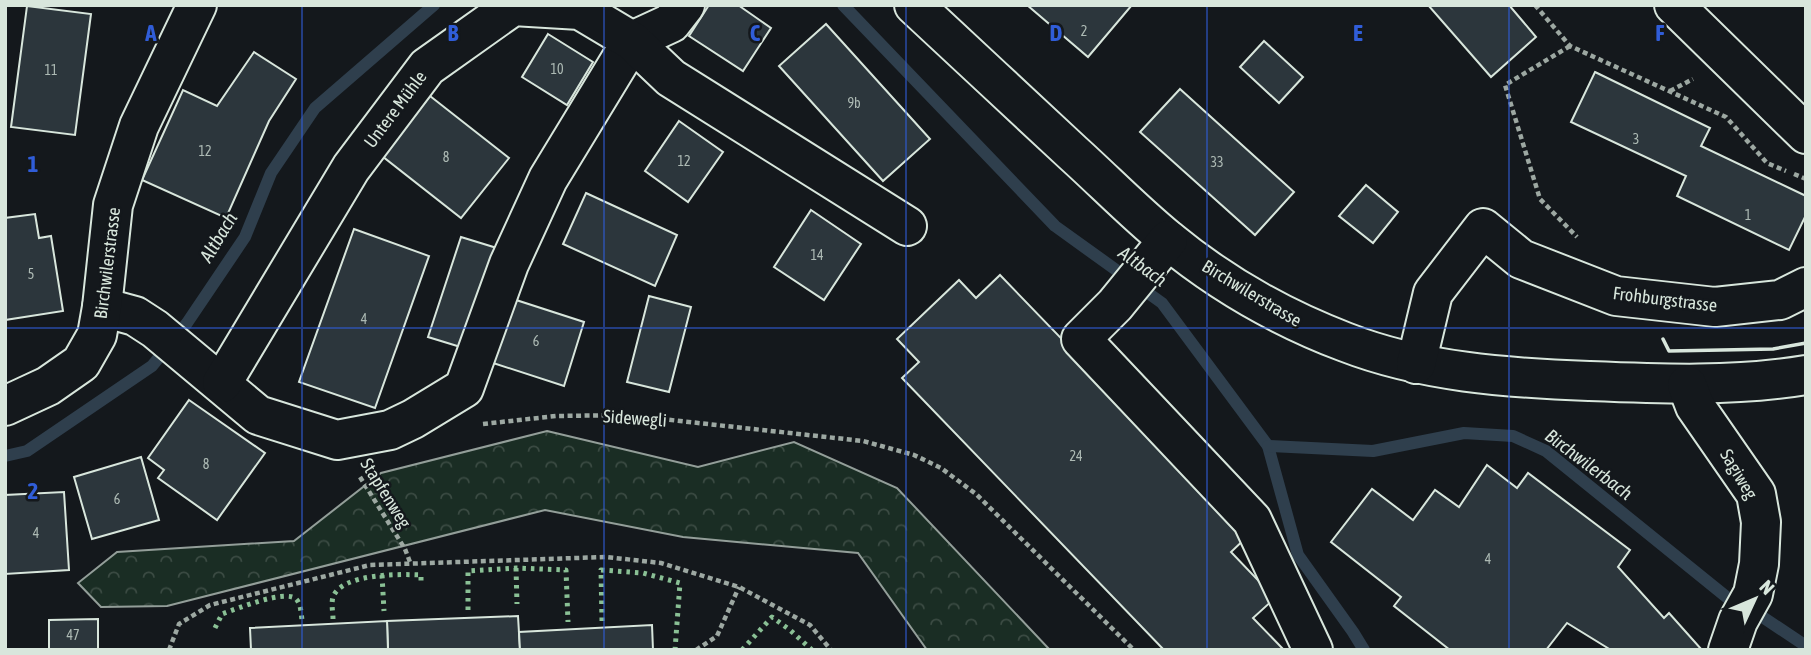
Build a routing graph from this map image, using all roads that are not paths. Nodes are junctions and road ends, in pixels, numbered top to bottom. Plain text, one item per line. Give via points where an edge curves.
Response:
1 (197, 5) edge
2 (685, 5) edge
3 (914, 5) edge
4 (1674, 5) edge
5 (632, 41) junction
6 (1806, 134) edge
7 (907, 226) dead end
8 (1159, 251) junction
9 (1806, 287) edge
10 (103, 307) junction
11 (1416, 363) junction
12 (1806, 376) edge
13 (222, 383) junction
14 (1687, 385) junction
15 (5, 406) edge
16 (1740, 621) edge
17 (1313, 650) edge

1 - 10 street, Birchwilerstrasse via 139,126 113,205
2 - 5 street via 671,23
3 - 8 street, Birchwilerstrasse
4 - 6 street
5 - 7 street, Untere Mühle via 671,78
5 - 13 street, Untere Mühle via 580,10 513,6 427,66 351,168
5 - 13 street via 548,178 509,264 464,388 390,430 337,440 258,415
8 - 11 street, Birchwilerstrasse via 1231,284 1284,316 1346,343
8 - 17 street via 1081,339 1252,520
9 - 11 street, Frohburgstrasse via 1780,300 1715,307 1616,296 1521,259 1483,228 1433,293
10 - 13 street via 135,316
10 - 15 street, Birchwilerstrasse via 97,335 80,363 48,386
11 - 14 street, Birchwilerstrasse via 1482,374
12 - 14 street, Birchwilerstrasse
14 - 16 street, Sagiweg via 1695,406 1756,494 1761,522 1759,564

